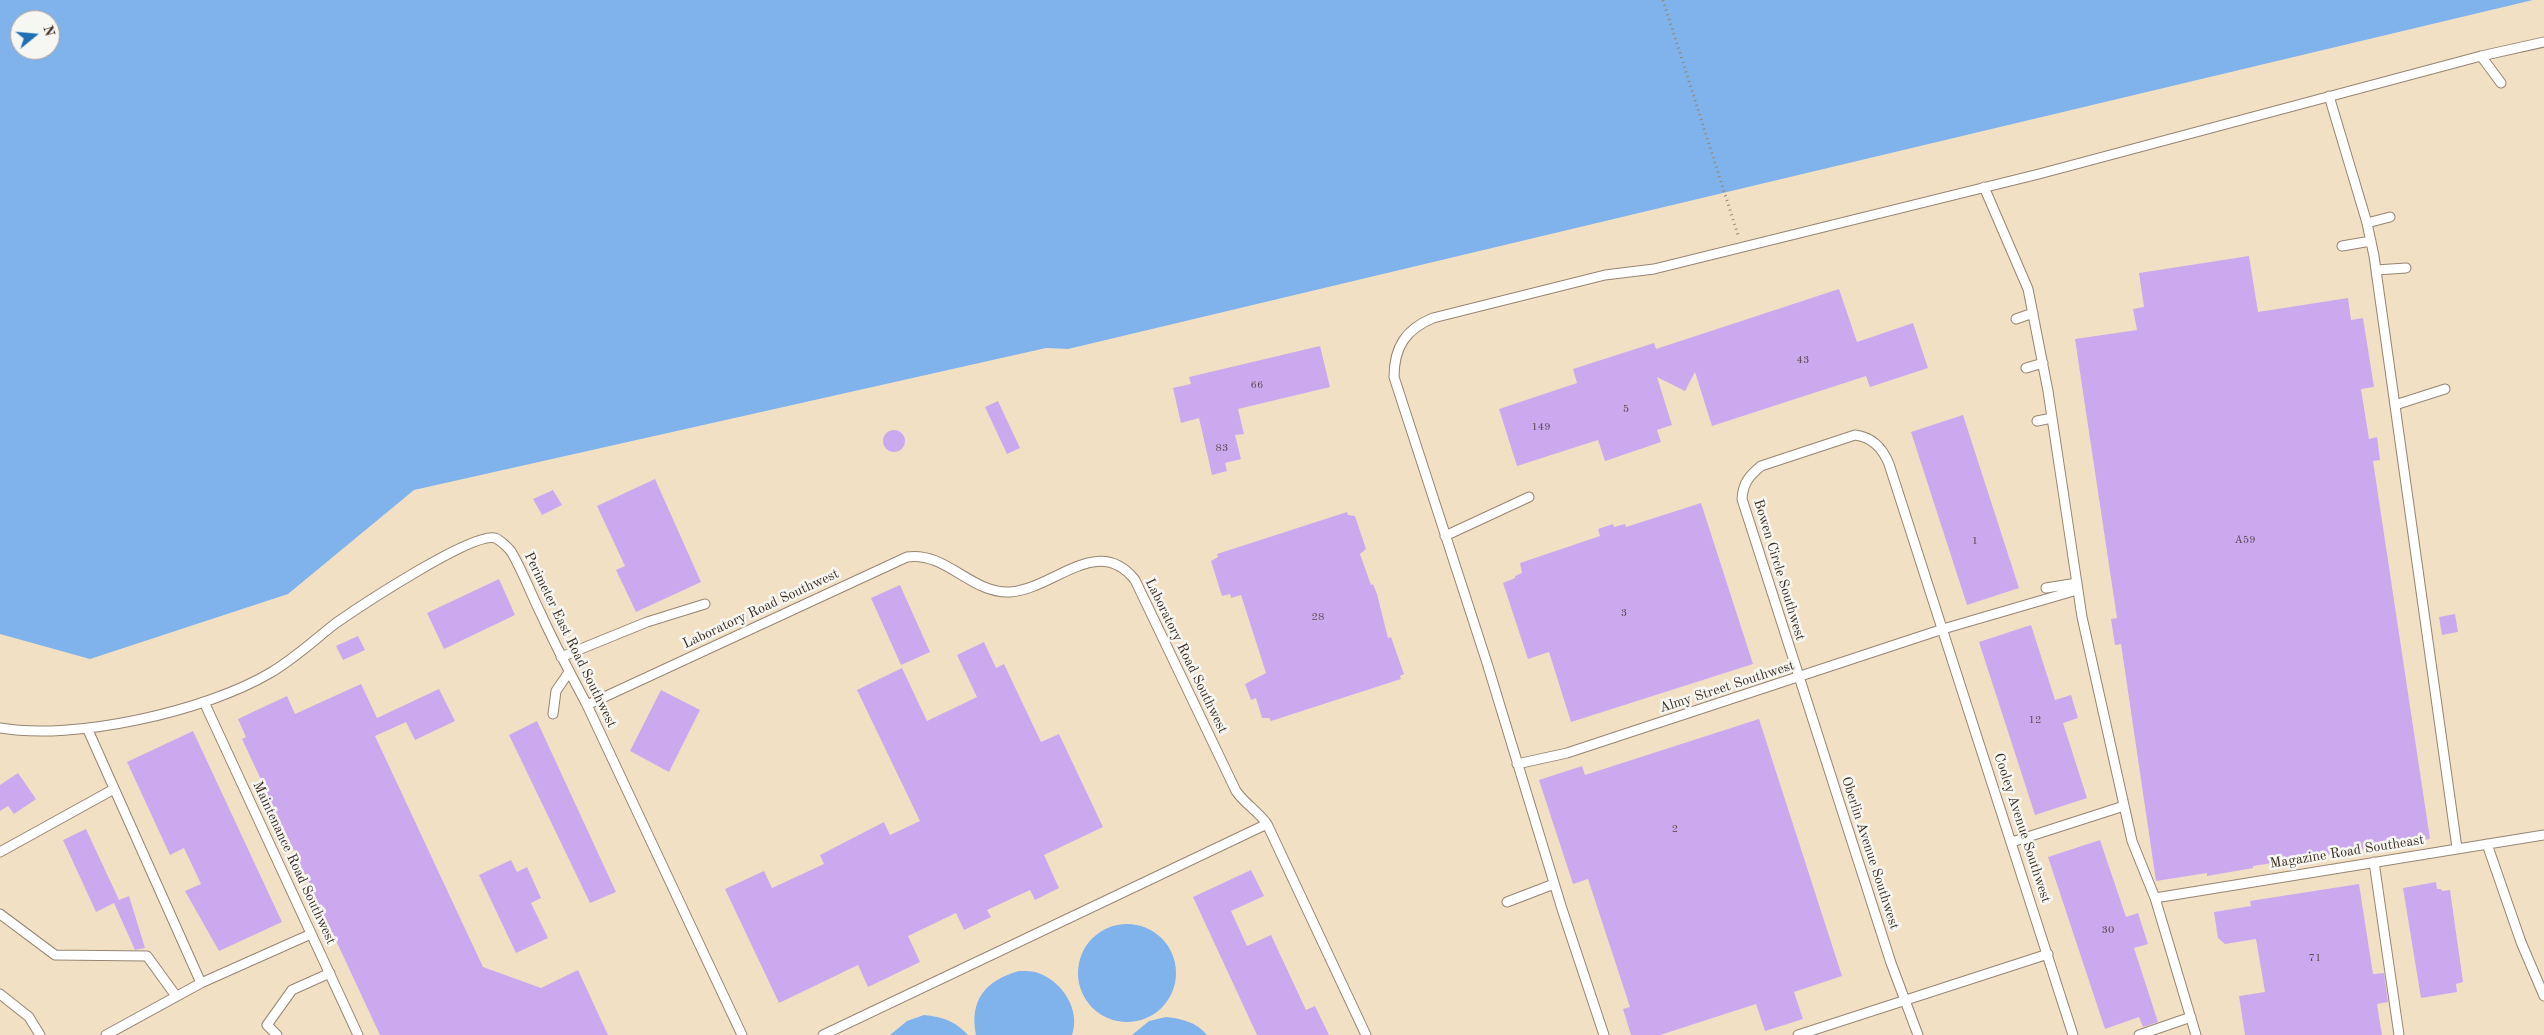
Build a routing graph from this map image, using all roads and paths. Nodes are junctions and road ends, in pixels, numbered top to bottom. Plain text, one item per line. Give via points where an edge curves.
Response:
1 (1663, 0) edge
2 (2544, 42) edge
3 (2481, 56) junction
4 (2501, 83) dead end
5 (2329, 96) junction
6 (1984, 187) junction
7 (2390, 217) dead end
8 (1734, 218) dead end
9 (2367, 223) junction
10 (2370, 241) junction
11 (2342, 246) dead end
12 (2406, 268) dead end
13 (2376, 270) junction
14 (2033, 314) junction
15 (2016, 319) dead end
16 (2043, 364) junction
17 (2026, 368) dead end
18 (2445, 389) dead end
19 (2395, 405) junction
20 (2052, 418) junction
21 (2037, 421) dead end
22 (1529, 497) dead end
23 (1445, 536) junction
24 (2077, 586) junction
25 (2046, 588) dead end
26 (705, 604) dead end
27 (1943, 629) junction
28 (561, 658) junction
29 (569, 672) junction
30 (1799, 678) junction
31 (204, 702) junction
32 (587, 705) junction
33 (553, 714) dead end
34 (0, 728) edge
35 (88, 730) junction
36 (1516, 764) junction
37 (114, 789) junction
38 (2124, 806) junction
39 (1267, 824) junction
40 (2544, 834) edge
41 (2012, 842) junction
42 (2487, 844) junction
43 (2457, 848) junction
44 (0, 852) edge
45 (2374, 862) junction
46 (1554, 884) junction
47 (2155, 898) junction
48 (1507, 902) dead end
49 (0, 914) edge
50 (312, 934) junction
51 (2048, 954) junction
52 (330, 973) junction
53 (201, 983) junction
54 (0, 994) edge
55 (176, 996) junction
56 (2544, 996) edge
57 (1906, 1001) junction
58 (2191, 1017) junction
59 (40, 1035) edge
60 (106, 1035) edge
61 (276, 1035) edge
62 (358, 1035) edge
63 (742, 1035) edge
64 (823, 1035) edge
65 (1366, 1035) edge
66 (1604, 1035) edge
67 (1798, 1035) edge
68 (1918, 1035) edge
69 (2074, 1035) edge
70 (2138, 1035) edge
71 (2196, 1035) edge
72 (2399, 1035) edge

1 - 8 path
2 - 3 lane
3 - 4 lane
3 - 5 lane
5 - 6 lane
5 - 9 lane
6 - 14 lane via 2028,289
6 - 23 lane via 1654,269 1605,275 1419,324 1399,346 1394,377 1421,477
7 - 9 lane
9 - 10 lane
10 - 11 lane
10 - 13 lane
12 - 13 lane
13 - 19 lane
14 - 15 lane
14 - 16 lane
16 - 17 lane
16 - 20 lane
18 - 19 lane
19 - 43 lane
20 - 21 lane
20 - 24 lane
22 - 23 lane
23 - 36 lane
24 - 25 lane
24 - 27 lane, Almy Street Southwest
24 - 38 lane
26 - 28 lane via 647,622
27 - 30 lane, Almy Street Southwest
27 - 30 lane, Bowen Circle Southwest via 1882,450 1867,437 1855,435 1776,460 1761,466 1750,476 1742,490 1742,499
27 - 41 lane, Cooley Avenue Southwest
28 - 29 lane, Perimeter East Road Southwest
28 - 31 lane, Perimeter East Road Southwest via 511,551 495,538 481,539 400,582 337,623 270,674
29 - 32 lane, Perimeter East Road Southwest
29 - 33 lane via 556,692
30 - 36 lane, Almy Street Southwest via 1567,753
30 - 57 lane, Oberlin Avenue Southwest
31 - 35 lane, Perimeter East Road Southwest
31 - 50 lane, Maintenance Road Southwest
32 - 39 lane, Laboratory Road Southwest via 907,557 920,555 931,558 980,584 1008,592 1036,586 1096,560 1111,562 1126,569 1135,580 1236,791
32 - 63 lane, Perimeter East Road Southwest
34 - 35 lane, Perimeter East Road Southwest via 13,731
35 - 37 lane
36 - 46 lane
37 - 44 lane
37 - 53 lane
38 - 41 lane
38 - 47 lane via 2132,842
39 - 64 lane
39 - 65 lane, Laboratory Road Southwest
40 - 42 lane, Magazine Road Southeast
41 - 51 lane, Cooley Avenue Southwest
42 - 43 lane, Magazine Road Southeast
42 - 56 lane via 2520,942
43 - 45 lane, Magazine Road Southeast
45 - 47 lane, Magazine Road Southeast
45 - 72 lane
46 - 48 lane
46 - 66 lane
47 - 58 lane
49 - 55 lane via 55,955 147,956
50 - 52 lane, Maintenance Road Southwest
50 - 53 lane
51 - 57 lane
51 - 69 lane, Cooley Avenue Southwest
52 - 61 lane via 292,990 267,1025
52 - 62 lane, Maintenance Road Southwest
53 - 55 lane
54 - 59 lane via 29,1017
55 - 60 lane
57 - 67 lane
57 - 68 lane, Oberlin Avenue Southwest
58 - 70 lane
58 - 71 lane

